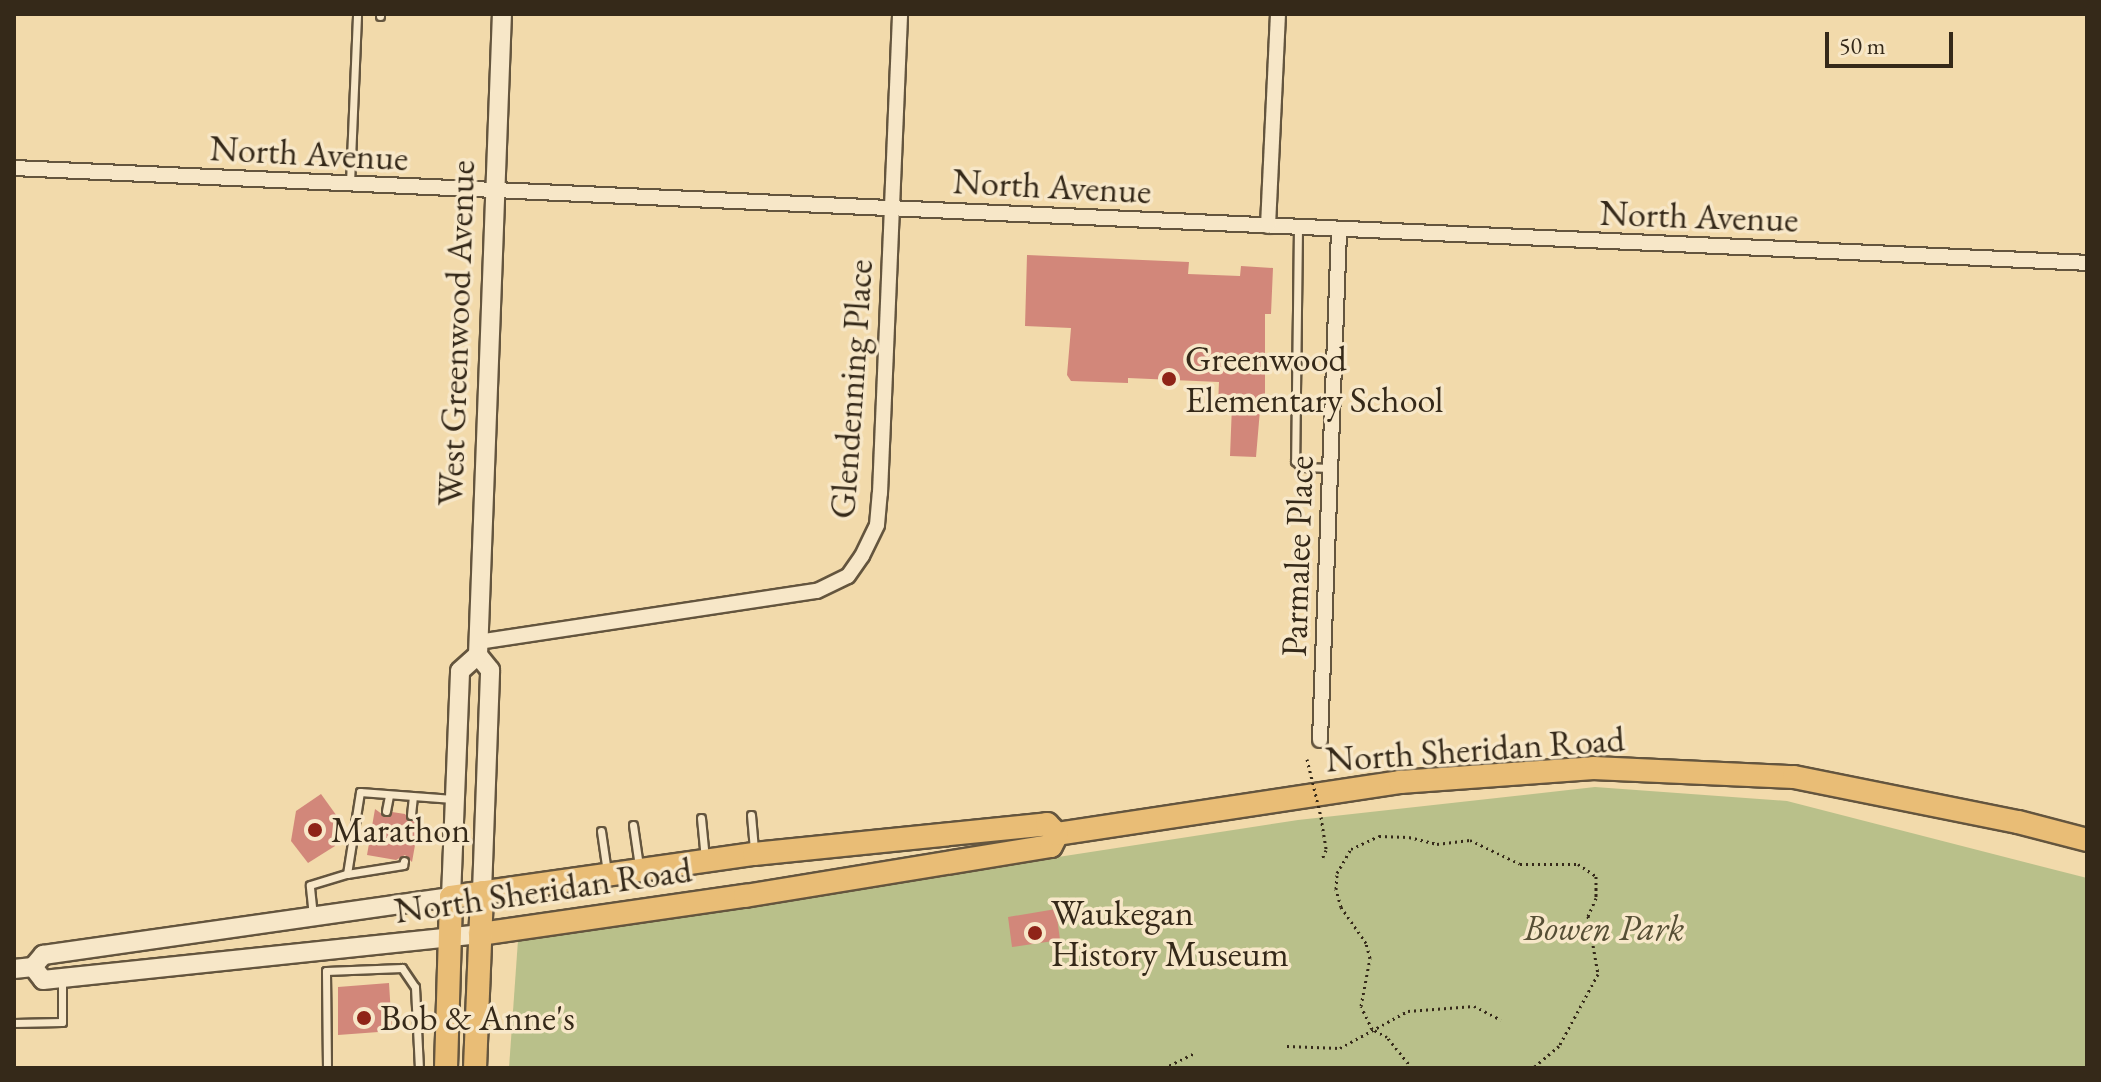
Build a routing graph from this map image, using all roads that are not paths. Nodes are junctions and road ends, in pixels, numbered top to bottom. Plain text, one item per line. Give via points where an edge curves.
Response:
1 (357, 14) edge
2 (502, 14) edge
3 (900, 14) edge
4 (1278, 14) edge
5 (14, 168) edge
6 (350, 185) junction
7 (496, 191) junction
8 (892, 208) junction
9 (1268, 226) junction
10 (1298, 228) junction
11 (1339, 231) junction
12 (2087, 263) edge
13 (1331, 468) junction
14 (478, 649) junction
15 (1320, 740) dead end
16 (389, 795) junction
17 (413, 797) junction
18 (455, 799) junction
19 (386, 811) dead end
20 (411, 815) dead end
21 (751, 815) dead end
22 (701, 818) dead end
23 (633, 825) dead end
24 (601, 831) dead end
25 (1057, 834) junction
26 (2087, 840) edge
27 (754, 854) junction
28 (377, 857) dead end
29 (705, 860) junction
30 (404, 861) dead end
31 (639, 869) junction
32 (374, 870) junction
33 (347, 874) junction
34 (607, 874) junction
35 (482, 892) junction
36 (451, 897) junction
37 (313, 916) junction
38 (480, 934) junction
39 (450, 938) junction
40 (358, 949) junction
41 (33, 967) junction
42 (14, 969) edge
43 (359, 969) junction
44 (62, 978) junction
45 (447, 1021) junction
46 (417, 1022) junction
47 (14, 1023) edge
48 (327, 1068) edge
49 (419, 1068) edge
50 (446, 1068) edge
51 (475, 1068) edge

1 - 6 lane
2 - 7 street, West Greenwood Avenue
3 - 8 street, Glendenning Place
4 - 9 street
5 - 6 street, North Avenue
6 - 7 street, North Avenue
7 - 8 street, North Avenue
7 - 14 street, West Greenwood Avenue
8 - 9 street, North Avenue
8 - 14 street, Glendenning Place via 878,514 848,576 817,591
9 - 10 street, North Avenue
10 - 11 street, North Avenue
10 - 13 lane via 1295,461 1302,467
11 - 12 street, North Avenue
11 - 13 street, Parmalee Place
13 - 15 street, Parmalee Place
14 - 18 street, West Greenwood Avenue via 460,671
14 - 35 street, West Greenwood Avenue via 490,670
16 - 17 lane
16 - 19 lane
16 - 33 lane via 360,792
17 - 18 lane
17 - 20 lane
18 - 36 street, West Greenwood Avenue
21 - 27 lane
22 - 29 lane
23 - 31 lane
24 - 34 lane
25 - 26 main road, North Sheridan Road via 1400,782 1593,768 1794,777
25 - 27 main road, North Sheridan Road via 1047,824
25 - 38 main road, North Sheridan Road via 1051,846
27 - 29 main road, North Sheridan Road
28 - 32 lane
29 - 31 main road, North Sheridan Road
30 - 32 lane
31 - 34 main road, North Sheridan Road
32 - 33 lane
33 - 37 lane via 310,885
34 - 35 main road, North Sheridan Road
35 - 36 main road, North Sheridan Road
35 - 38 main road
36 - 37 street, North Sheridan Road
36 - 39 main road, West Greenwood Avenue
37 - 41 street, North Sheridan Road via 43,955
38 - 39 street, North Sheridan Road
38 - 51 main road
39 - 40 street, North Sheridan Road
39 - 45 main road, West Greenwood Avenue
40 - 43 lane
40 - 44 street, North Sheridan Road
41 - 42 street, North Sheridan Road
41 - 44 street, North Sheridan Road via 43,980
43 - 46 lane via 402,968 415,987
43 - 48 lane via 326,971
44 - 47 lane via 62,1022
45 - 46 lane
45 - 50 main road, West Greenwood Avenue
46 - 49 lane

